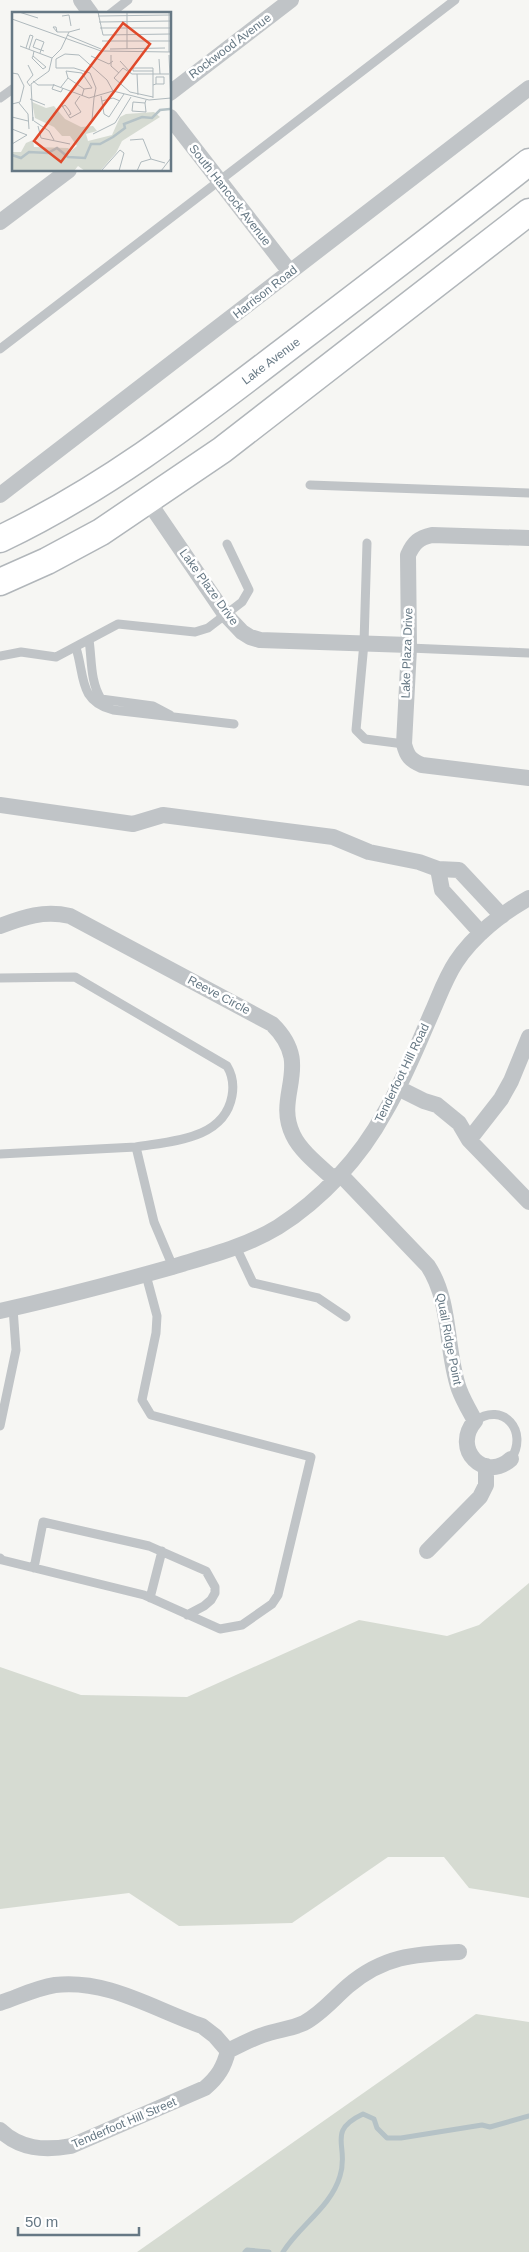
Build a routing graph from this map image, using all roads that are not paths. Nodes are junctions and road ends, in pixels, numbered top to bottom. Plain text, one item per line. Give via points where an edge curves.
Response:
1 (80, 0) edge
2 (128, 0) edge
3 (291, 0) edge
4 (455, 0) edge
5 (89, 12) edge
6 (113, 12) edge
7 (529, 88) edge
8 (12, 89) edge
9 (171, 92) edge
10 (0, 98) edge
11 (171, 118) edge
12 (529, 162) edge
13 (68, 171) edge
14 (219, 181) junction
15 (529, 212) edge
16 (0, 222) edge
17 (290, 272) junction
18 (0, 349) edge
19 (310, 485) dead end
20 (529, 493) edge
21 (0, 495) edge
22 (148, 501) junction
23 (529, 538) edge
24 (0, 539) edge
25 (367, 543) dead end
26 (227, 544) dead end
27 (0, 582) edge
28 (226, 614) junction
29 (89, 640) junction
30 (364, 643) junction
31 (409, 646) junction
32 (76, 648) junction
33 (529, 653) edge
34 (0, 656) edge
35 (174, 717) junction
36 (234, 724) dead end
37 (404, 744) junction
38 (529, 778) edge
39 (0, 805) edge
40 (438, 869) junction
41 (529, 898) edge
42 (502, 916) junction
43 (0, 926) edge
44 (481, 933) junction
45 (0, 978) edge
46 (529, 1037) edge
47 (398, 1088) junction
48 (469, 1140) junction
49 (136, 1147) junction
50 (0, 1154) edge
51 (338, 1177) junction
52 (529, 1202) edge
53 (236, 1247) junction
54 (173, 1267) junction
55 (146, 1275) junction
56 (7, 1309) edge
57 (346, 1317) dead end
58 (474, 1421) junction
59 (0, 1426) edge
60 (511, 1459) joint
61 (486, 1466) junction
62 (162, 1551) junction
63 (427, 1551) dead end
64 (0, 1558) edge
65 (34, 1568) junction
66 (150, 1598) junction
67 (187, 1615) junction
68 (459, 1952) dead end
69 (0, 2003) edge
70 (228, 2051) junction
71 (0, 2130) edge

1 - 5 street
2 - 6 lane
3 - 9 street, Rockwood Avenue
4 - 14 lane
7 - 17 street, Harrison Road
8 - 10 lane
11 - 14 street, South Hancock Avenue
12 - 24 main road, Lake Avenue via 132,464 49,516
13 - 16 street
14 - 17 street, South Hancock Avenue
14 - 18 lane
15 - 22 main road via 222,450
17 - 21 street, Harrison Road
19 - 20 lane
22 - 27 main road via 101,532
22 - 28 street, Lake Plaze Drive
23 - 31 street, Lake Plaza Drive via 432,535 413,544 408,555
25 - 30 lane
26 - 28 lane via 249,590 242,602
28 - 29 lane via 208,628 194,632 118,624
28 - 30 street, Lake Plaze Drive via 242,632 260,640
29 - 32 lane
29 - 35 lane via 92,679 100,698 153,706
30 - 31 street, Lake Plaze Drive
30 - 37 lane via 356,730 365,739
31 - 33 lane
31 - 37 street, Lake Plaza Drive
32 - 34 lane via 56,657 21,652
32 - 35 lane via 82,664 82,681 100,707
35 - 36 lane
37 - 38 street via 411,761 422,765
39 - 40 street via 133,824 163,815 333,837 369,852
40 - 42 street via 459,870
40 - 44 street via 442,890
41 - 42 street, Tenderfoot Hill Road
42 - 44 street, Tenderfoot Hill Road
43 - 51 street, Reeve Circle via 43,913 70,916 272,1024 284,1035 292,1055 288,1115 293,1136 298,1144
44 - 47 street, Tenderfoot Hill Road via 456,962 445,982
45 - 49 lane via 75,977 227,1066 233,1089 227,1113 217,1124 188,1139
46 - 48 street via 511,1082
47 - 48 street via 424,1101 452,1131
47 - 51 street, Tenderfoot Hill Road via 374,1131
48 - 52 street
49 - 50 lane
49 - 54 lane via 154,1222
51 - 53 street, Tenderfoot Hill Road via 277,1227
51 - 58 street, Quail Ridge Point via 428,1266 436,1280 442,1295 458,1388
53 - 54 street, Tenderfoot Hill Road
53 - 57 lane via 253,1284 318,1298
54 - 55 street, Tenderfoot Hill Road
55 - 56 street, Tenderfoot Hill Road
55 - 67 lane via 157,1316 142,1400 151,1415 311,1457 281,1584 272,1604 242,1626 229,1629 220,1629
56 - 59 lane via 16,1350
58 - 60 lane via 489,1414 509,1420 518,1437 518,1446
58 - 61 street via 466,1437 466,1446 476,1462
60 - 61 street via 498,1466
61 - 63 street via 486,1485 480,1497
62 - 65 lane via 43,1522
62 - 66 lane
62 - 67 lane via 206,1571 216,1587 211,1600
64 - 65 lane
65 - 66 lane
66 - 67 lane
68 - 70 street via 398,1957 348,1986 304,2023 265,2034
69 - 70 street via 53,1986 70,1984 108,1988 202,2026
70 - 71 street, Tenderfoot Hill Street via 217,2078 206,2088 71,2146 38,2149 9,2139

